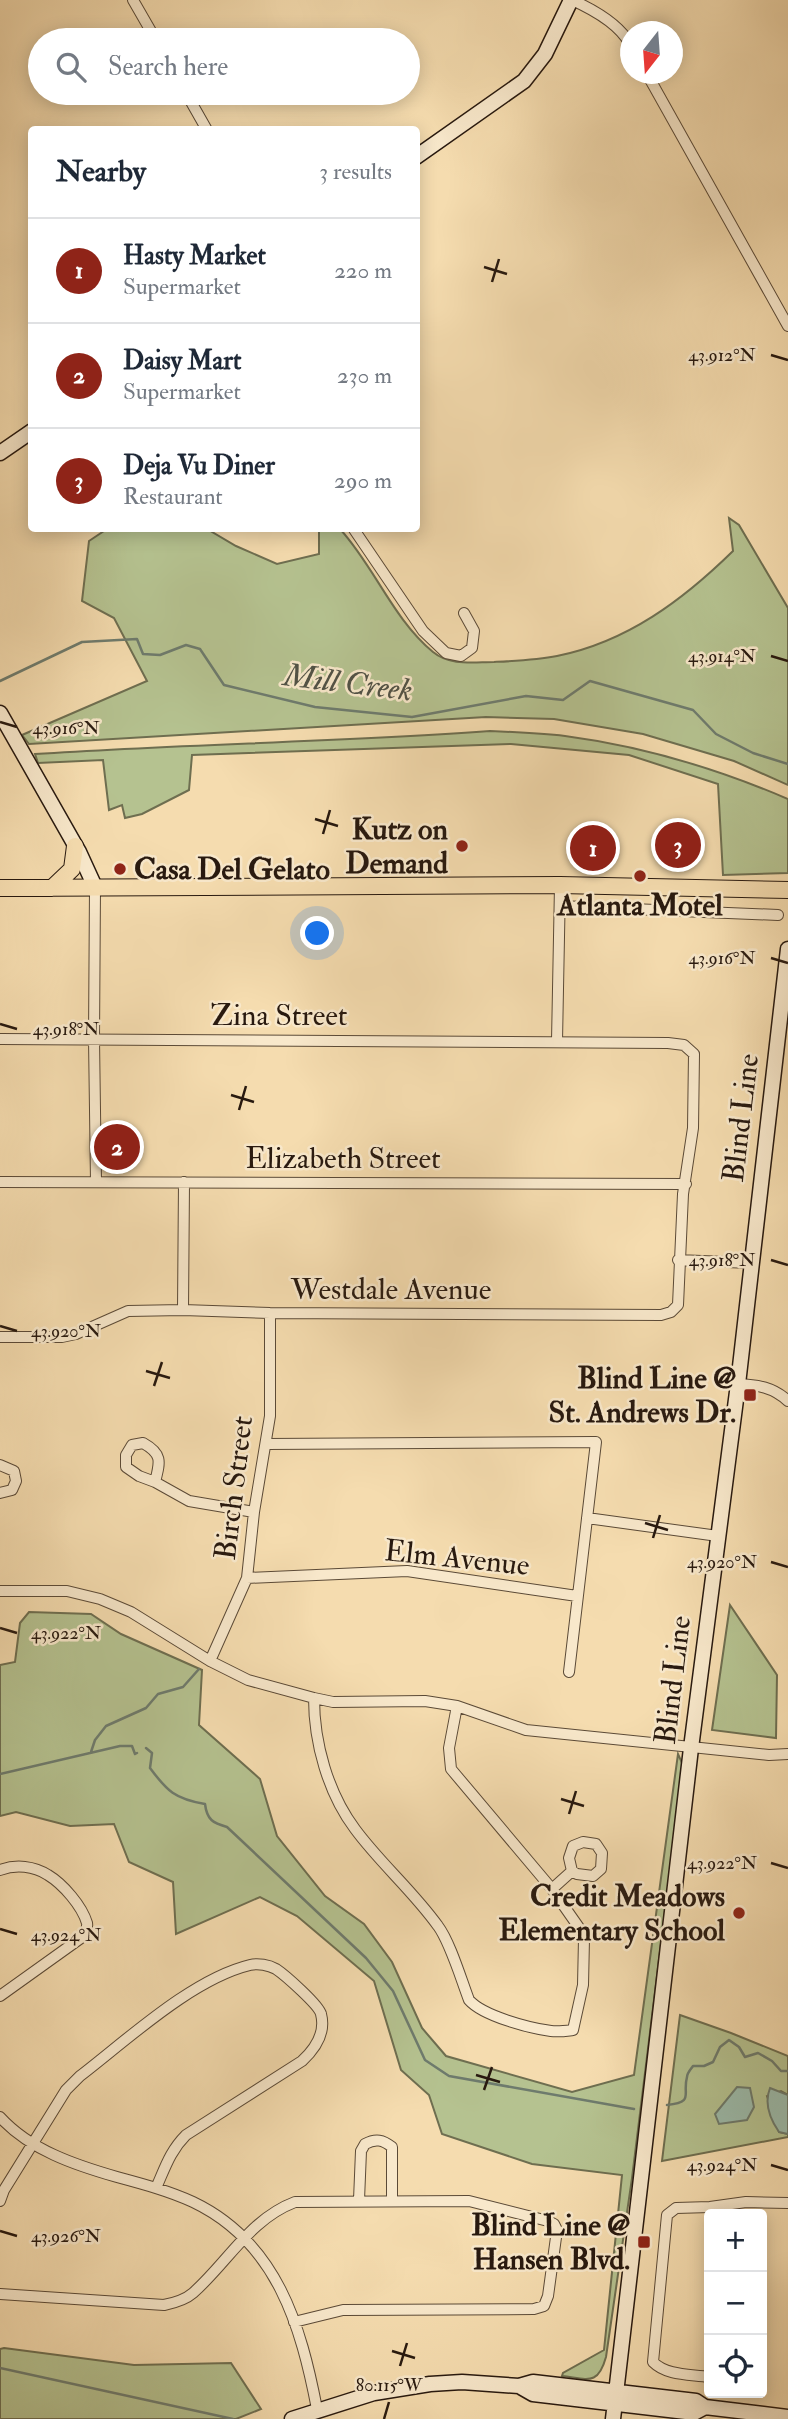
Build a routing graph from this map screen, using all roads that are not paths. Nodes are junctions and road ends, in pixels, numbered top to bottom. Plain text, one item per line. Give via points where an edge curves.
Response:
1 (133, 0) edge
2 (571, 0) edge
3 (149, 28) edge
4 (620, 31) edge
5 (653, 84) edge
6 (193, 105) edge
7 (205, 126) edge
8 (420, 154) edge
9 (788, 326) edge
10 (28, 434) edge
11 (0, 453) edge
12 (356, 532) edge
13 (464, 613) dead end
14 (0, 713) edge
15 (75, 846) junction
16 (560, 885) junction
17 (96, 887) junction
18 (0, 888) edge
19 (52, 888) junction
20 (788, 890) edge
21 (560, 906) junction
22 (778, 915) dead end
23 (788, 949) edge
24 (0, 1039) edge
25 (94, 1039) junction
26 (557, 1041) junction
27 (0, 1182) edge
28 (96, 1182) junction
29 (184, 1182) junction
30 (685, 1184) junction
31 (678, 1260) junction
32 (750, 1263) junction
33 (183, 1310) junction
34 (270, 1312) junction
35 (0, 1337) edge
36 (738, 1384) junction
37 (788, 1401) edge
38 (267, 1444) junction
39 (0, 1465) edge
40 (155, 1482) dead end
41 (0, 1493) edge
42 (254, 1512) junction
43 (587, 1518) junction
44 (718, 1536) junction
45 (247, 1578) junction
46 (0, 1591) edge
47 (577, 1596) junction
48 (210, 1661) junction
49 (569, 1672) dead end
50 (314, 1698) junction
51 (457, 1706) junction
52 (691, 1748) junction
53 (788, 1754) edge
54 (0, 1870) edge
55 (572, 1871) dead end
56 (552, 1889) junction
57 (0, 1996) edge
58 (0, 2116) edge
59 (32, 2144) junction
60 (156, 2188) junction
61 (359, 2200) junction
62 (392, 2200) junction
63 (0, 2201) edge
64 (761, 2202) junction
65 (788, 2203) edge
66 (760, 2209) edge
67 (244, 2238) junction
68 (0, 2294) edge
69 (294, 2322) junction
70 (704, 2376) edge
71 (616, 2397) junction
72 (317, 2409) junction
73 (788, 2417) edge
74 (292, 2419) edge
75 (613, 2419) edge

1 - 3 street
2 - 4 street via 589,7
2 - 8 street via 545,54 524,81
5 - 9 street
6 - 7 street
10 - 11 street
12 - 13 street via 423,631 446,653 461,656 471,648 474,631
14 - 15 street
15 - 17 street
15 - 19 main road via 72,869
16 - 17 main road
16 - 20 main road
16 - 21 street
17 - 19 main road
17 - 25 street
18 - 19 main road
21 - 22 street
21 - 26 street
23 - 32 street, Blind Line
24 - 25 street, Zina Street
25 - 26 street, Zina Street
25 - 28 street
26 - 30 street, Zina Street via 668,1043 684,1045 694,1055 693,1128
27 - 28 street, Elizabeth Street
28 - 29 street, Elizabeth Street
29 - 30 street, Elizabeth Street
29 - 33 street
30 - 31 street
31 - 32 street
31 - 34 street, Westdale Avenue via 678,1305 661,1315
32 - 36 street, Blind Line
33 - 34 street, Westdale Avenue
33 - 35 street, Westdale Avenue via 128,1311 62,1337
34 - 38 street, Birch Street
36 - 37 street via 778,1391
36 - 44 street, Blind Line
38 - 42 street, Birch Street
38 - 43 street via 596,1442
39 - 41 street via 14,1471 16,1481 12,1490
40 - 42 street via 189,1501
42 - 45 street, Birch Street
43 - 44 street
43 - 47 street
44 - 52 street, Blind Line
45 - 47 street, Elm Avenue via 407,1571
45 - 48 street, Birch Street
46 - 48 street via 67,1591 100,1599 131,1612
47 - 49 street
48 - 50 street via 247,1680
50 - 51 street
50 - 56 street via 321,1758 342,1810 440,1928 469,2000 505,2019 553,2032 573,2030 583,1985 583,1939
51 - 52 street via 526,1730
51 - 56 street via 449,1748 451,1769
52 - 53 street
52 - 71 street, Blind Line
54 - 57 street via 16,1866 47,1874 70,1896 87,1923 81,1938
55 - 56 street
58 - 59 street
59 - 60 street via 76,2164
59 - 60 street via 80,2076 191,1992 252,1964 275,1969 319,2008 323,2024 319,2040 302,2061 186,2135 167,2160
59 - 63 street
60 - 67 street via 196,2204
61 - 62 street
61 - 62 street via 361,2151 365,2144 384,2140 392,2147
61 - 67 street via 295,2202 279,2208
62 - 69 street via 469,2201 554,2224 544,2306 343,2310
64 - 65 street
64 - 66 street
64 - 70 street via 676,2208 667,2215 653,2362 668,2372
67 - 68 street via 192,2294 178,2302 164,2305
67 - 69 street via 278,2281
69 - 72 street
71 - 72 street via 533,2393 519,2386 462,2382 374,2393
71 - 73 street via 694,2413 705,2407
71 - 75 street, Blind Line
72 - 74 street

